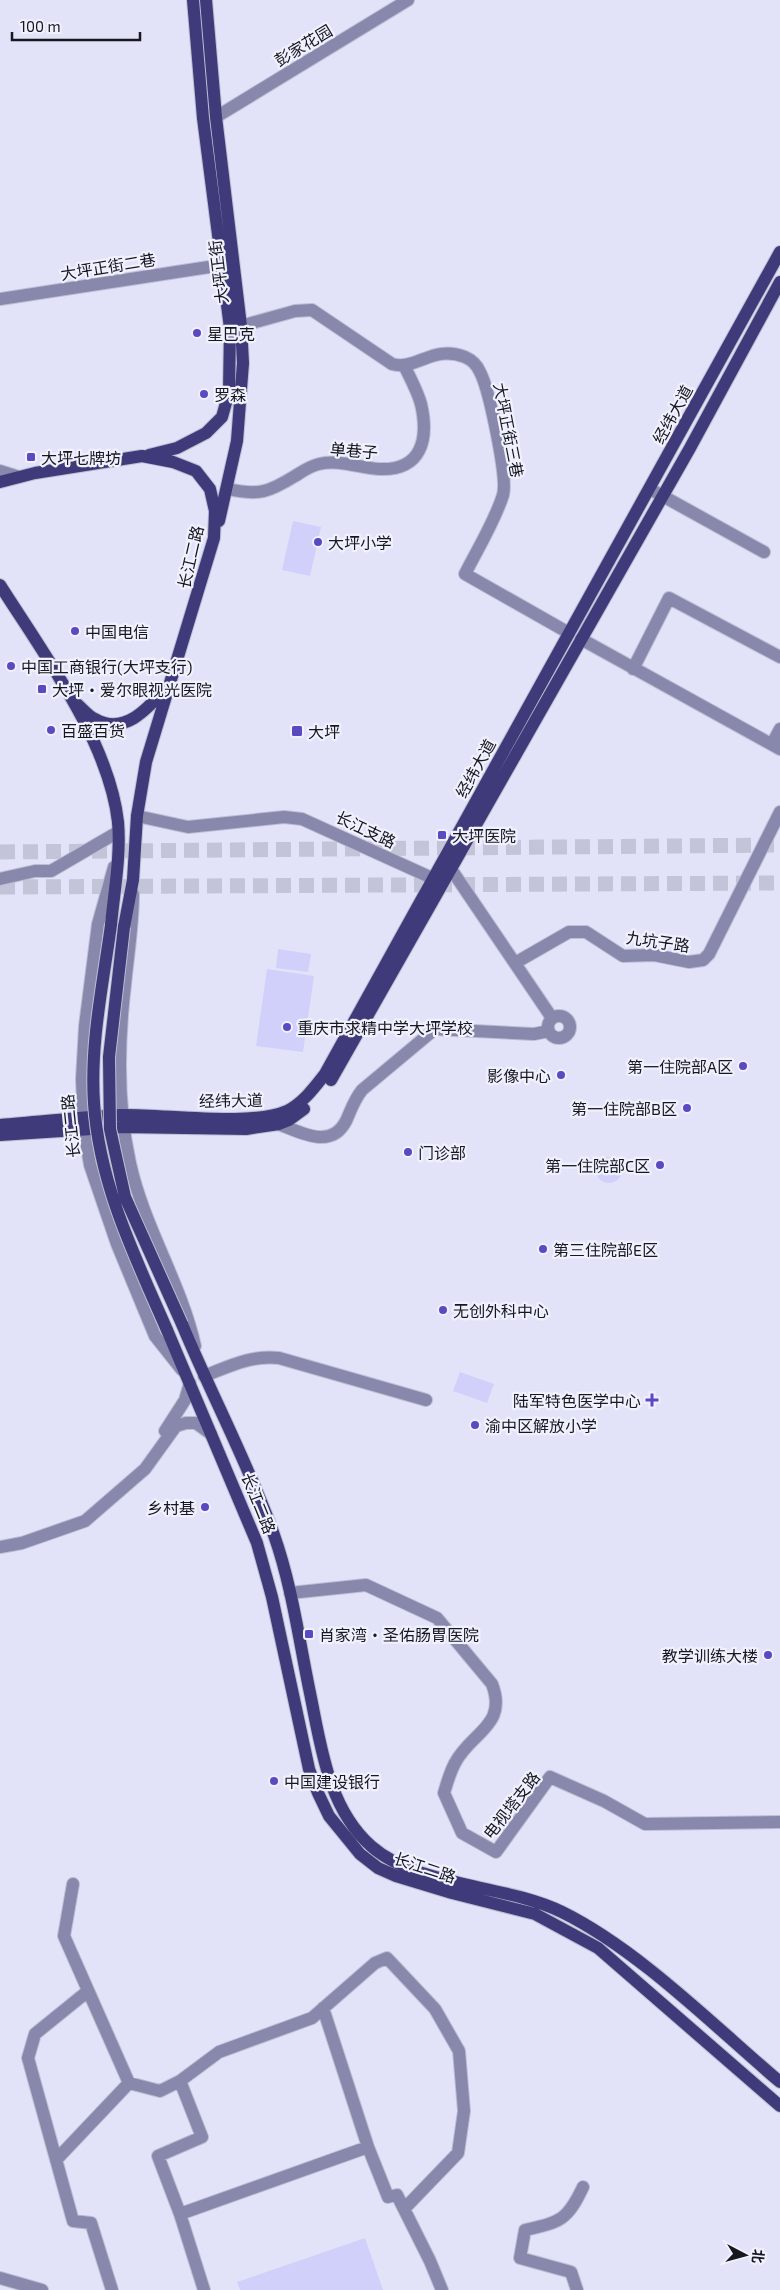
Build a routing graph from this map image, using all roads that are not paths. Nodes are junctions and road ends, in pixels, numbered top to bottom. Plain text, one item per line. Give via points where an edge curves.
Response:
1 (194, 0) edge
2 (206, 0) edge
3 (408, 0) edge
4 (216, 117) junction
5 (780, 252) edge
6 (222, 264) junction
7 (780, 282) edge
8 (0, 299) edge
9 (241, 326) junction
10 (404, 365) junction
11 (142, 456) junction
12 (0, 471) edge
13 (19, 476) junction
14 (0, 482) edge
15 (0, 488) edge
16 (228, 489) junction
17 (650, 489) junction
18 (662, 496) junction
19 (214, 538) junction
20 (764, 552) dead end
21 (0, 585) edge
22 (0, 597) edge
23 (25, 625) junction
24 (569, 633) junction
25 (581, 639) junction
26 (780, 657) edge
27 (633, 669) junction
28 (171, 683) junction
29 (72, 699) junction
30 (780, 729) edge
31 (776, 746) edge
32 (780, 812) edge
33 (137, 816) junction
34 (118, 832) junction
35 (117, 856) junction
36 (451, 869) junction
37 (432, 878) junction
38 (0, 879) edge
39 (134, 880) junction
40 (515, 963) junction
41 (552, 1018) junction
42 (549, 1031) junction
43 (260, 1117) junction
44 (122, 1121) junction
45 (83, 1124) junction
46 (279, 1124) junction
47 (0, 1125) edge
48 (0, 1135) edge
49 (130, 1164) junction
50 (90, 1165) junction
51 (202, 1371) junction
52 (188, 1379) junction
53 (426, 1400) dead end
54 (211, 1434) junction
55 (130, 1483) junction
56 (0, 1547) edge
57 (290, 1593) junction
58 (780, 1822) edge
59 (73, 1884) dead end
60 (88, 1991) junction
61 (323, 2008) junction
62 (180, 2081) junction
63 (780, 2082) edge
64 (129, 2083) junction
65 (780, 2106) edge
66 (368, 2147) junction
67 (56, 2160) junction
68 (582, 2187) dead end
69 (404, 2209) junction
70 (180, 2214) junction
71 (0, 2278) edge
72 (42, 2290) edge
73 (112, 2290) edge
74 (204, 2290) edge
75 (442, 2290) edge
76 (577, 2290) edge

1 - 6 main road, 大坪正街 via 202,118
2 - 4 main road, 大坪正街
3 - 4 street, 彭家花园
4 - 9 main road, 大坪正街
5 - 17 main road, 经纬大道
6 - 8 street, 大坪正街二巷
6 - 11 main road, 大坪正街 via 231,350 229,392 224,411 215,426 197,440
7 - 18 main road, 经纬大道
9 - 10 street via 294,311 312,310 392,364
9 - 16 main road, 大坪正街 via 242,390
10 - 16 street, 单巷子 via 421,405 424,438 418,456 405,464 381,469 321,463 272,490 248,493
10 - 24 street, 大坪正街三巷 via 433,354 458,354 476,364 485,384 504,487 465,574
11 - 13 main road, 长江二路
11 - 19 main road, 长江二路 via 185,465 204,479 214,500
12 - 13 street
13 - 14 main road, 长江二路
13 - 15 main road, 长江二路
16 - 19 main road, 大坪正街
17 - 18 street
17 - 24 main road, 经纬大道
18 - 20 street
18 - 25 main road, 经纬大道
19 - 28 main road, 长江二路
21 - 23 main road, 长江二路
22 - 23 main road, 长江二路
23 - 29 main road, 长江二路
24 - 37 main road, 经纬大道
25 - 27 street
25 - 36 main road, 经纬大道
26 - 27 street via 670,598
27 - 31 street
28 - 29 main road, 长江二路 via 147,709 123,724 108,724 94,719
28 - 33 main road, 长江二路 via 146,762
29 - 34 main road, 长江二路 via 112,793
30 - 31 street
32 - 40 street, 九坑子路 via 709,954 703,960 689,962 654,955 623,956 593,935 578,931 569,932
33 - 37 street, 长江支路 via 188,826 284,817 318,825
33 - 39 main road, 长江二路
34 - 35 main road, 长江二路
34 - 38 street via 51,871
35 - 45 street, 长江二路 via 98,924 85,1026
35 - 52 main road, 长江二路, bridge via 93,1069 97,1135 120,1222
36 - 40 street
36 - 46 main road, 经纬大道 via 333,1077 305,1109
37 - 43 main road, 经纬大道 via 325,1074 300,1102 287,1110
39 - 44 street, 长江二路 via 133,928 121,1043
39 - 51 main road, 长江二路, bridge via 124,927 109,1057 110,1129 125,1197
40 - 41 street
41 - 42 street via 548,1024
41 - 42 street via 565,1018 569,1031 561,1038 553,1037
42 - 46 street via 534,1034 435,1030 362,1090 337,1133 331,1137 313,1137
43 - 44 main road, 经纬大道
43 - 46 street
44 - 45 main road, 经纬大道
44 - 46 main road, 经纬大道 via 246,1129
44 - 49 street, 长江二路
45 - 47 main road
45 - 48 main road
45 - 50 street, 长江二路
49 - 50 street via 125,1155 109,1148 99,1152
49 - 51 street, 长江二路 via 150,1226 190,1321
50 - 52 street, 长江二路 via 114,1236 155,1336
51 - 53 street via 263,1356 279,1358
51 - 57 main road, 长江二路 via 264,1508
52 - 54 main road, 长江二路
52 - 55 street via 181,1407
54 - 55 street via 196,1423 176,1426 148,1465
54 - 65 main road, 长江二路 via 246,1514 266,1572 309,1769 321,1801 343,1836 378,1868 396,1876 534,1914 598,1948
55 - 56 street via 85,1521 22,1543
57 - 58 street, 电视塔支路 via 366,1585 436,1618 492,1684 497,1698 496,1714 455,1762 444,1793 462,1833 496,1852 550,1777 645,1824
57 - 63 main road, 长江二路 via 324,1762 342,1808 369,1844 398,1864 537,1900 600,1933
59 - 60 street via 64,1936
60 - 64 street
60 - 67 street via 35,2034 29,2048 28,2058
61 - 62 street via 312,2018 219,2052
61 - 66 street
61 - 69 street via 376,1962 387,1958 435,2010 459,2051 464,2111 458,2153
62 - 64 street via 160,2091
62 - 70 street via 202,2137 158,2156
64 - 67 street
66 - 69 street via 388,2197 397,2195
66 - 70 street
67 - 73 street via 73,2221 91,2224
68 - 76 street via 574,2206 558,2222 525,2230 520,2258 571,2272
69 - 75 street
70 - 74 street
71 - 72 street

